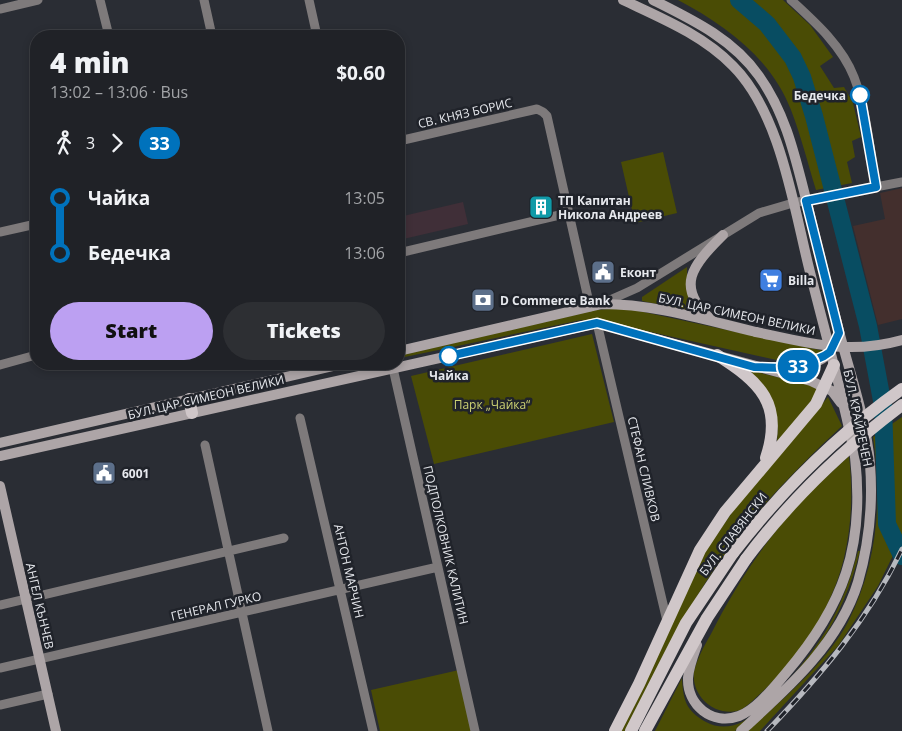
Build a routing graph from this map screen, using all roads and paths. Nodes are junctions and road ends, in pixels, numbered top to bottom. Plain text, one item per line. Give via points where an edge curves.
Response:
1 (38, 0) edge
2 (100, 0) edge
3 (204, 0) edge
4 (309, 0) edge
5 (623, 0) edge
6 (653, 0) edge
7 (791, 0) edge
8 (0, 9) edge
9 (108, 30) edge
10 (211, 30) edge
11 (316, 30) edge
12 (405, 140) edge
13 (902, 182) edge
14 (876, 187) junction
15 (806, 201) junction
16 (792, 203) junction
17 (568, 213) junction
18 (30, 225) edge
19 (0, 232) edge
20 (723, 235) junction
21 (405, 253) edge
22 (593, 306) junction
23 (597, 323) junction
24 (716, 323) junction
25 (839, 333) junction
26 (902, 340) edge
27 (405, 350) edge
28 (717, 356) junction
29 (30, 357) edge
30 (832, 358) junction
31 (405, 363) edge
32 (0, 365) edge
33 (754, 367) junction
34 (316, 370) edge
35 (375, 370) edge
36 (393, 370) edge
37 (825, 387) junction
38 (902, 389) edge
39 (189, 399) junction
40 (902, 405) edge
41 (844, 408) junction
42 (192, 413) junction
43 (300, 418) dead end
44 (0, 443) edge
45 (205, 445) dead end
46 (0, 456) edge
47 (764, 464) junction
48 (0, 486) edge
49 (284, 538) dead end
50 (228, 551) junction
51 (438, 567) junction
52 (340, 590) junction
53 (26, 598) junction
54 (0, 604) edge
55 (241, 613) junction
56 (706, 618) junction
57 (667, 621) junction
58 (40, 659) junction
59 (0, 668) edge
60 (48, 694) junction
61 (0, 705) edge
62 (56, 731) edge
63 (268, 731) edge
64 (373, 731) edge
65 (476, 731) edge
66 (615, 731) edge
67 (631, 731) edge
68 (645, 731) edge
69 (741, 731) edge

1 - 8 street
2 - 9 street
3 - 10 street
4 - 11 street
5 - 16 main road, БУЛ. КРАЙРЕЧЕН via 696,37 723,57 746,81 772,128
6 - 15 main road, БУЛ. КРАЙРЕЧЕН via 707,28 752,67 772,95 783,118
7 - 14 street via 830,39 854,76
12 - 17 street, СВ. КНЯЗ БОРИС via 537,109 544,112
13 - 14 street, БУЛ. ЦАР СИМЕОН ВЕЛИКИ
14 - 15 street, БУЛ. ЦАР СИМЕОН ВЕЛИКИ
15 - 16 street, БУЛ. ЦАР СИМЕОН ВЕЛИКИ
15 - 25 main road, БУЛ. КРАЙРЕЧЕН
16 - 20 street, БУЛ. ЦАР СИМЕОН ВЕЛИКИ via 759,214
16 - 30 main road, БУЛ. КРАЙРЕЧЕН
17 - 21 street
17 - 22 street
18 - 19 street
20 - 22 street, БУЛ. ЦАР СИМЕОН ВЕЛИКИ via 637,288
20 - 24 main road via 698,261 690,279 697,304
22 - 24 main road, БУЛ. ЦАР СИМЕОН ВЕЛИКИ via 634,305
22 - 27 main road, БУЛ. ЦАР СИМЕОН ВЕЛИКИ
23 - 28 main road, БУЛ. ЦАР СИМЕОН ВЕЛИКИ
23 - 31 main road, БУЛ. ЦАР СИМЕОН ВЕЛИКИ
23 - 57 street, СТЕФАН СЛИВКОВ
24 - 26 main road, БУЛ. ЦАР СИМЕОН ВЕЛИКИ, bridge via 831,347 869,347
25 - 30 main road
25 - 69 main road, БУЛ. КРАЙРЕЧЕН via 870,462 871,504 862,564 848,606 822,649
28 - 33 main road, БУЛ. ЦАР СИМЕОН ВЕЛИКИ
28 - 47 main road via 745,372 766,396 773,427
29 - 32 street
30 - 33 main road via 801,366
30 - 37 main road
30 - 41 main road, БУЛ. КРАЙРЕЧЕН
33 - 37 main road, БУЛ. ЦАР СИМЕОН ВЕЛИКИ
34 - 39 main road, БУЛ. ЦАР СИМЕОН ВЕЛИКИ
35 - 42 main road, БУЛ. ЦАР СИМЕОН ВЕЛИКИ
36 - 51 street, ПОДПОЛКОВНИК КАЛИТИН
37 - 41 main road, БУЛ. ЦАР СИМЕОН ВЕЛИКИ
37 - 47 main road via 816,404
38 - 67 main road, БУЛ. СЛАВЯНСКИ, bridge via 855,424 810,464 733,553 686,623
39 - 42 main road
39 - 44 main road, БУЛ. ЦАР СИМЕОН ВЕЛИКИ
40 - 56 main road, БУЛ. СЛАВЯНСКИ, bridge via 852,444 782,513
41 - 56 main road, БУЛ. КРАЙРЕЧЕН via 855,457 858,508 854,544 840,593 806,650 770,691 738,716 724,718 706,714 693,700 689,689 690,664
42 - 46 main road, БУЛ. ЦАР СИМЕОН ВЕЛИКИ
43 - 52 street, АНТОН МАРЧИН
45 - 50 street
47 - 57 main road via 725,512 700,550
48 - 53 main road, АНГЕЛ КЪНЧЕВ
49 - 50 street
50 - 53 street
50 - 55 street
51 - 52 street, ГЕНЕРАЛ ГУРКО
51 - 65 street, ПОДПОЛКОВНИК КАЛИТИН
52 - 55 street, ГЕНЕРАЛ ГУРКО
52 - 64 street, АНТОН МАРЧИН
53 - 54 street
53 - 58 main road, АНГЕЛ КЪНЧЕВ
55 - 58 street, ГЕНЕРАЛ ГУРКО
55 - 63 street
56 - 68 main road, БУЛ. СЛАВЯНСКИ
57 - 66 main road
58 - 59 street, ГЕНЕРАЛ ГУРКО
58 - 60 main road, АНГЕЛ КЪНЧЕВ
60 - 61 street
60 - 62 main road, АНГЕЛ КЪНЧЕВ

